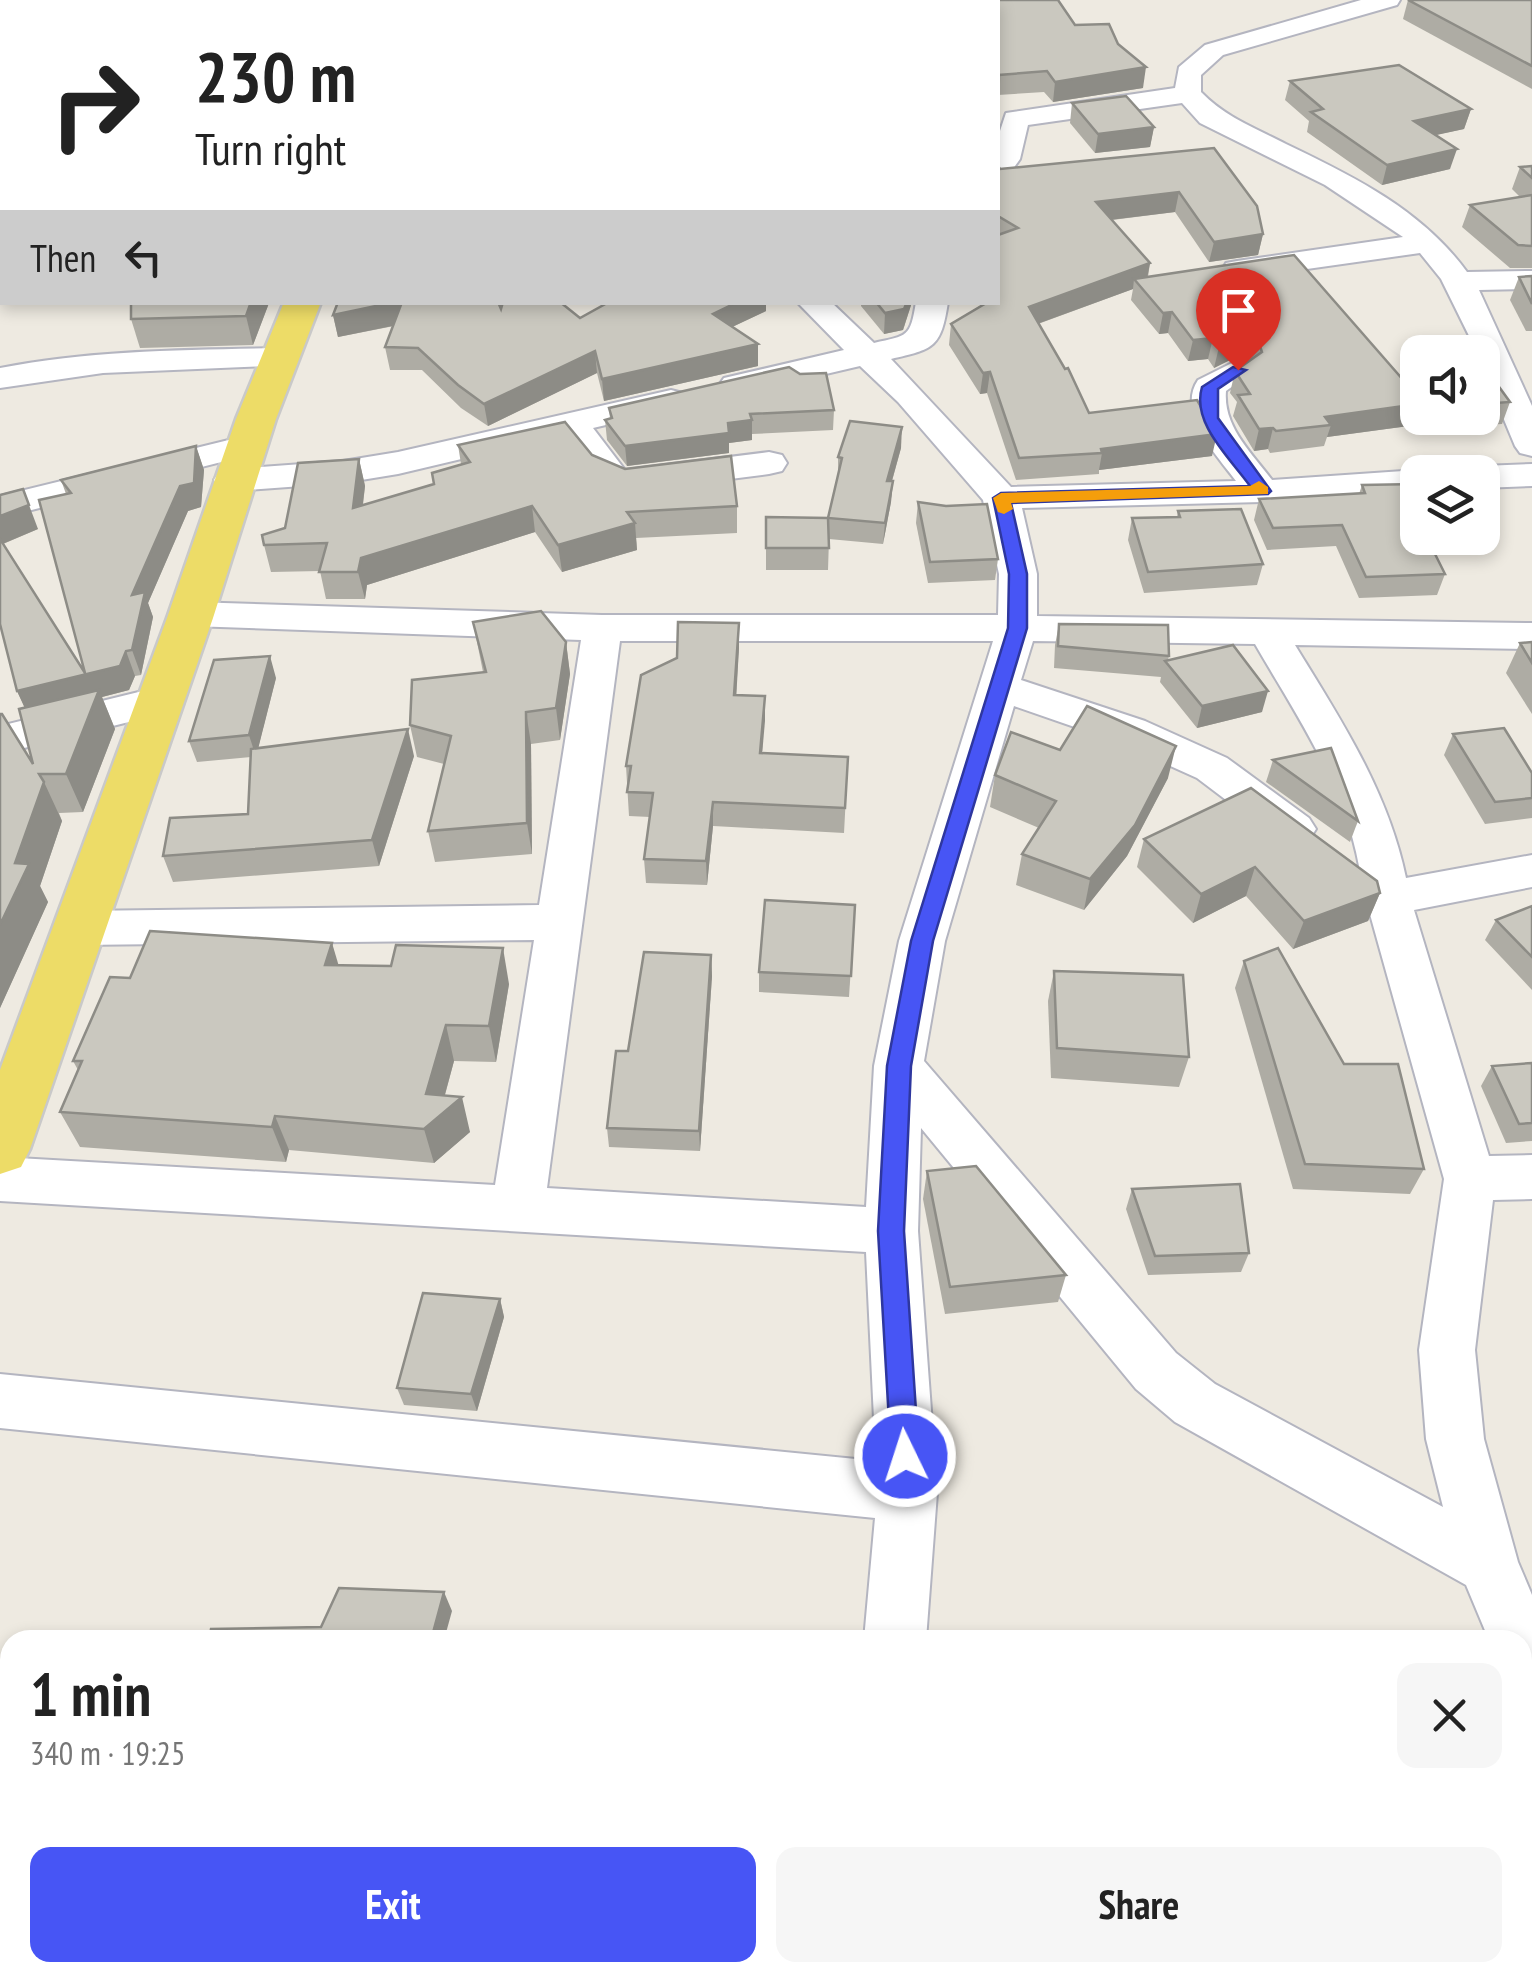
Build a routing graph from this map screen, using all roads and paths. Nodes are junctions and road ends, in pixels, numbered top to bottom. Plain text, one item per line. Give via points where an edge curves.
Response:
1 (1385, 0) edge
2 (1188, 94) junction
3 (1000, 99) edge
4 (1016, 119) junction
5 (1265, 146) junction
6 (1210, 154) edge
7 (1000, 169) edge
8 (1000, 173) edge
9 (1035, 173) edge
10 (1426, 243) junction
11 (1220, 273) edge
12 (1532, 280) edge
13 (1457, 281) junction
14 (302, 305) edge
15 (820, 305) edge
16 (931, 305) edge
17 (867, 356) junction
18 (276, 358) junction
19 (1238, 370) edge
20 (0, 378) edge
21 (571, 423) junction
22 (1532, 446) edge
23 (769, 462) dead end
24 (239, 463) junction
25 (1532, 474) edge
26 (1500, 477) edge
27 (1400, 483) edge
28 (1262, 491) junction
29 (1001, 498) junction
30 (0, 508) edge
31 (191, 614) junction
32 (602, 628) junction
33 (1017, 628) junction
34 (1268, 632) junction
35 (1532, 636) edge
36 (1002, 688) junction
37 (160, 701) junction
38 (0, 740) edge
39 (1532, 871) edge
40 (1388, 898) junction
41 (560, 922) junction
42 (80, 928) junction
43 (899, 1066) junction
44 (10, 1094) edge
45 (0, 1149) edge
46 (1532, 1178) edge
47 (0, 1179) edge
48 (1470, 1180) junction
49 (518, 1209) junction
50 (891, 1231) junction
51 (0, 1401) edge
52 (907, 1494) junction
53 (1488, 1564) junction
54 (896, 1630) edge
55 (1516, 1630) edge

1 - 2 street via 1214,50 1188,73
2 - 4 street
2 - 5 street via 1210,117
3 - 4 street
4 - 7 street
5 - 6 street
5 - 10 street via 1387,212
8 - 9 street
10 - 11 street
10 - 13 street
12 - 13 street
13 - 22 street
14 - 18 main road
15 - 17 street
16 - 17 street via 924,338
17 - 21 street
17 - 29 street
18 - 20 street via 104,363
18 - 24 main road
19 - 28 street via 1210,387 1210,418
21 - 23 street via 614,479
21 - 24 street via 362,469
24 - 30 street
24 - 31 main road
25 - 26 street
27 - 28 street
28 - 29 street
29 - 33 street via 1018,574
31 - 32 street
31 - 37 main road
32 - 33 street
32 - 41 street
33 - 34 street
33 - 36 street
34 - 35 street
34 - 40 street via 1351,774 1377,842
36 - 40 street via 1130,731 1212,768
36 - 43 street via 922,941
37 - 38 street
37 - 42 main road
39 - 40 street
40 - 48 street
41 - 42 street
41 - 49 street
42 - 44 main road
43 - 50 street
43 - 53 street via 1156,1371 1194,1403
44 - 45 main road
46 - 48 street
47 - 49 street
48 - 53 street via 1447,1350 1455,1439
49 - 50 street
50 - 52 street
51 - 52 street
52 - 54 street
53 - 55 street

